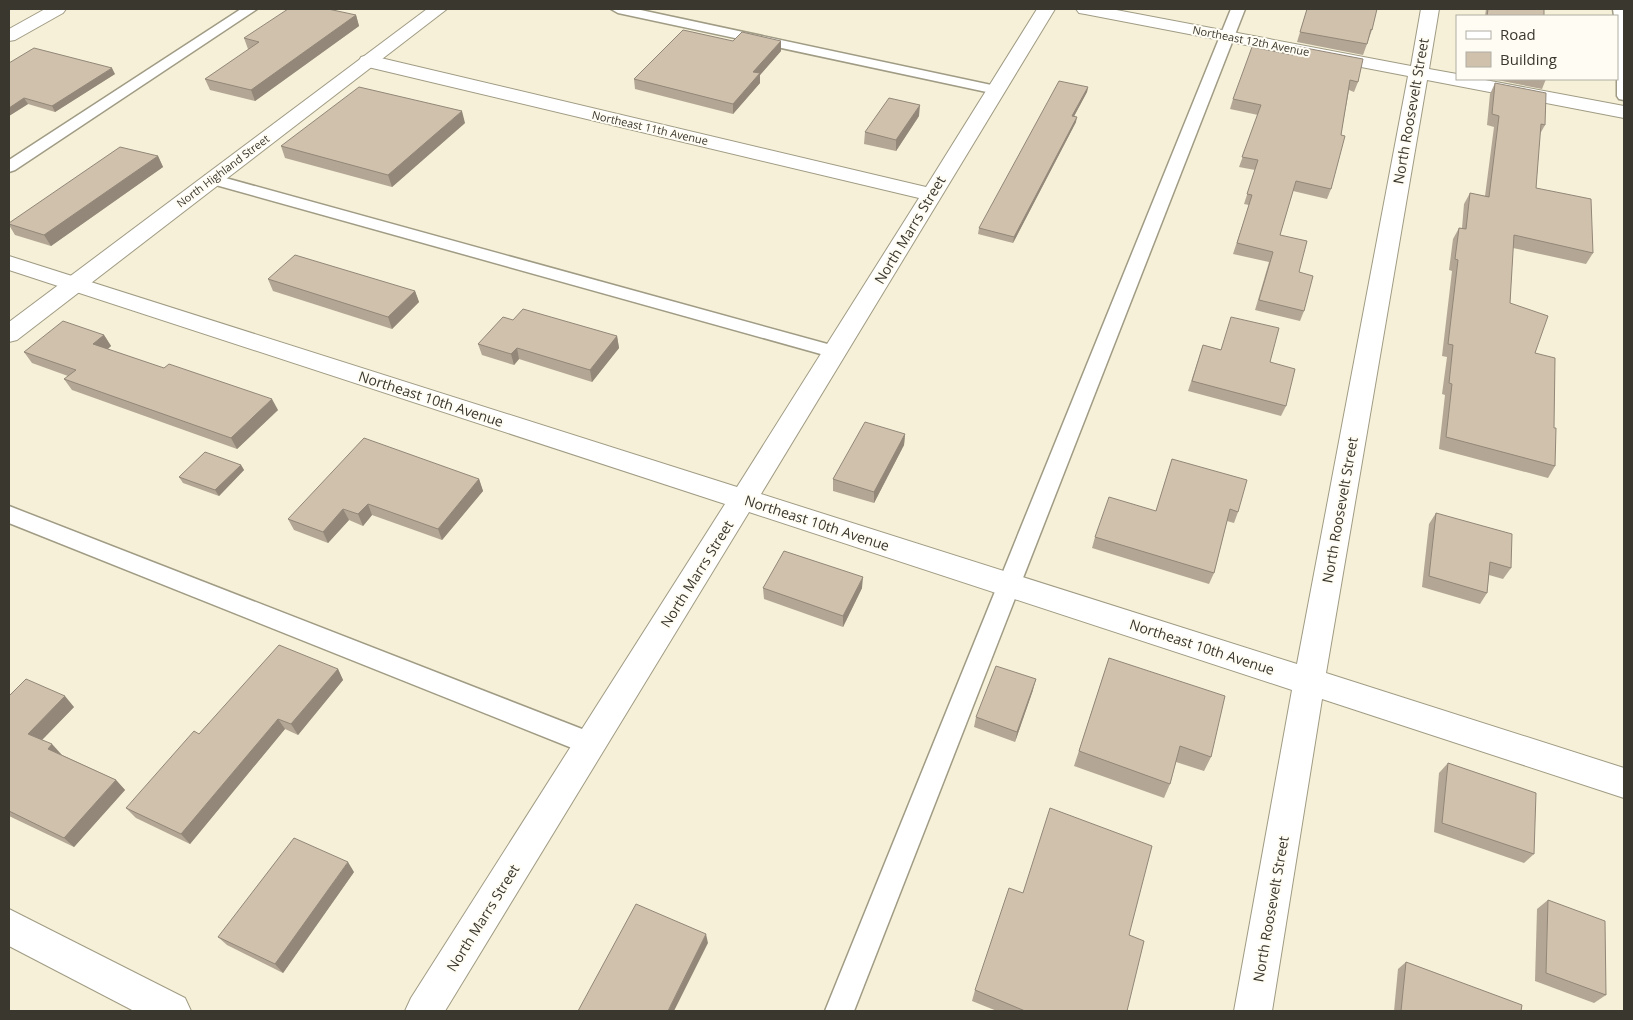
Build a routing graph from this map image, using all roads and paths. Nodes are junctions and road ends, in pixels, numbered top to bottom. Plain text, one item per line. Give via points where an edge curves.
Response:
1 (57, 9) edge
2 (250, 9) edge
3 (438, 9) edge
4 (618, 9) edge
5 (1046, 9) edge
6 (1085, 9) edge
7 (1238, 9) edge
8 (1430, 9) edge
9 (1620, 9) edge
10 (9, 36) edge
11 (1227, 36) junction
12 (368, 62) junction
13 (1418, 73) junction
14 (996, 90) junction
15 (1624, 96) edge
16 (1624, 112) edge
17 (9, 167) edge
18 (211, 179) junction
19 (931, 195) junction
20 (9, 263) edge
21 (74, 284) junction
22 (9, 334) edge
23 (835, 352) junction
24 (743, 500) junction
25 (9, 514) edge
26 (1008, 584) junction
27 (1309, 682) junction
28 (591, 744) junction
29 (1624, 784) edge
30 (9, 927) edge
31 (172, 1011) edge
32 (424, 1011) edge
33 (839, 1011) edge
34 (1253, 1011) edge

1 - 10 street
2 - 17 lane
3 - 12 street, North Highland Street
4 - 14 lane
5 - 14 street, North Marrs Street
6 - 11 street, Northeast 12th Avenue
7 - 11 lane
8 - 13 street, North Roosevelt Street
9 - 15 lane
11 - 13 street, Northeast 12th Avenue
11 - 26 lane
12 - 18 street, North Highland Street
12 - 19 street, Northeast 11th Avenue
13 - 16 street, Northeast 12th Avenue
13 - 27 street, North Roosevelt Street
14 - 19 street, North Marrs Street
18 - 21 street, North Highland Street
18 - 23 lane
19 - 23 street, North Marrs Street
20 - 21 street, Northeast 10th Avenue
21 - 22 street, North Highland Street
21 - 24 street, Northeast 10th Avenue
23 - 24 street, North Marrs Street
24 - 26 street, Northeast 10th Avenue
24 - 28 street, North Marrs Street
25 - 28 lane
26 - 27 street, Northeast 10th Avenue
26 - 33 lane
27 - 29 street, Northeast 10th Avenue
27 - 34 street, North Roosevelt Street
28 - 32 street, North Marrs Street
30 - 31 street

